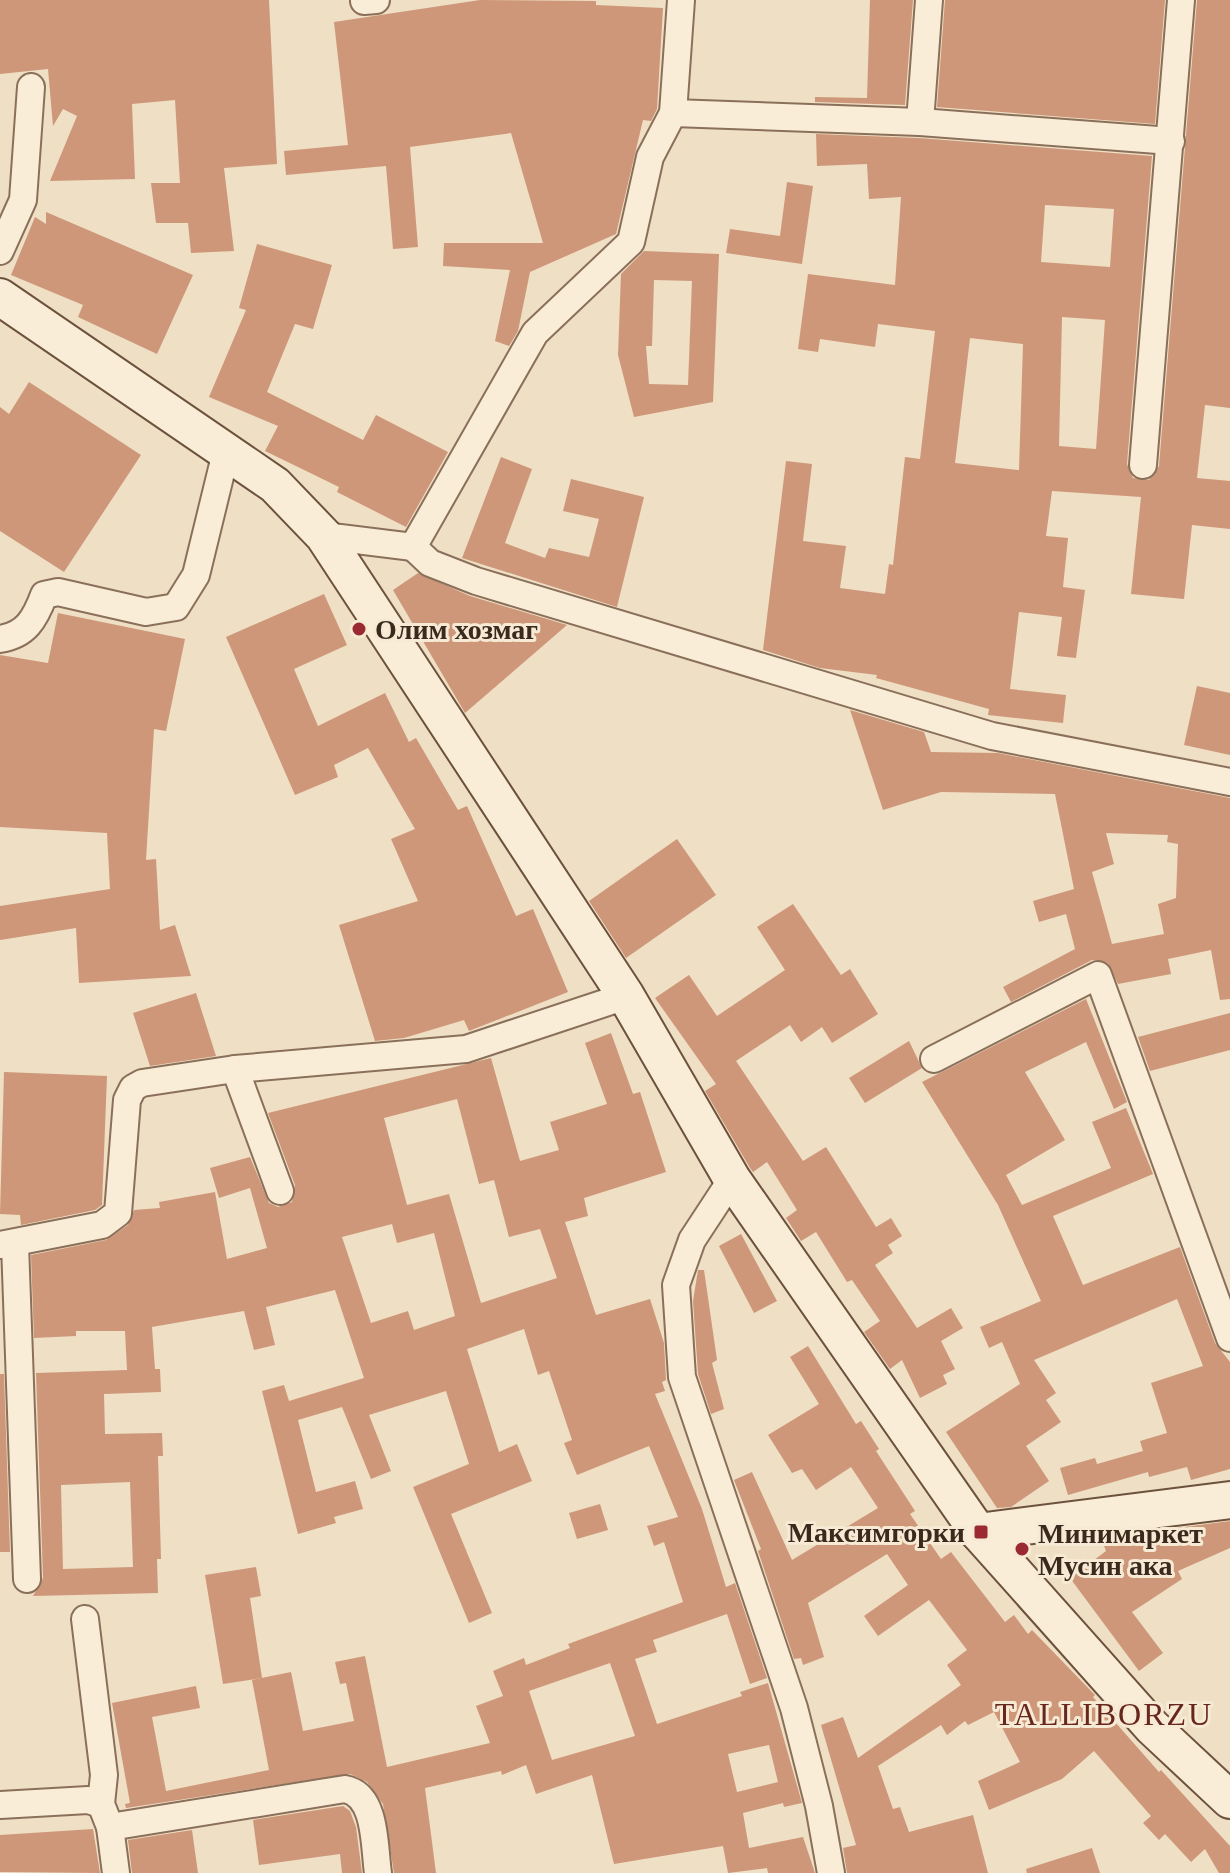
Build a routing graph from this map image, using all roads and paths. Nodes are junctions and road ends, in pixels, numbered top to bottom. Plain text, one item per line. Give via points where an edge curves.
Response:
1 (681, 0) edge
2 (929, 0) edge
3 (1181, 0) edge
4 (31, 87) dead end
5 (673, 113) junction
6 (920, 122) junction
7 (1171, 141) junction
8 (0, 251) edge
9 (0, 297) edge
10 (226, 452) junction
11 (1143, 465) dead end
12 (324, 536) junction
13 (413, 547) junction
14 (0, 639) edge
15 (1230, 782) edge
16 (626, 996) junction
17 (934, 1059) dead end
18 (235, 1069) junction
19 (732, 1179) junction
20 (280, 1191) dead end
21 (8, 1244) edge
22 (1230, 1338) edge
23 (1230, 1500) edge
24 (978, 1532) junction
25 (27, 1579) dead end
26 (85, 1619) dead end
27 (1230, 1800) edge
28 (0, 1805) edge
29 (105, 1816) junction
30 (116, 1873) edge
31 (378, 1873) edge
32 (831, 1873) edge

1 - 5 street
2 - 6 street
3 - 7 street
4 - 8 street via 23,200
5 - 6 street
5 - 13 street via 650,157 631,242 535,333
6 - 7 street
7 - 11 street
9 - 10 main road
10 - 12 main road via 275,485
10 - 14 street via 196,575 176,607 146,612 58,592 44,595 36,618 17,636
12 - 13 street
12 - 16 main road
13 - 15 street via 430,563 476,581 992,736
16 - 18 street via 466,1049
16 - 19 main road
17 - 22 street via 1098,975
18 - 20 street
18 - 21 street via 133,1088 127,1100 118,1213 102,1225
19 - 24 main road
19 - 32 street via 692,1240 676,1285 682,1377 794,1708
21 - 25 street
23 - 24 main road
24 - 27 main road via 1152,1727
26 - 29 street
28 - 29 street via 88,1800
29 - 30 street
29 - 31 street via 354,1790 365,1800

